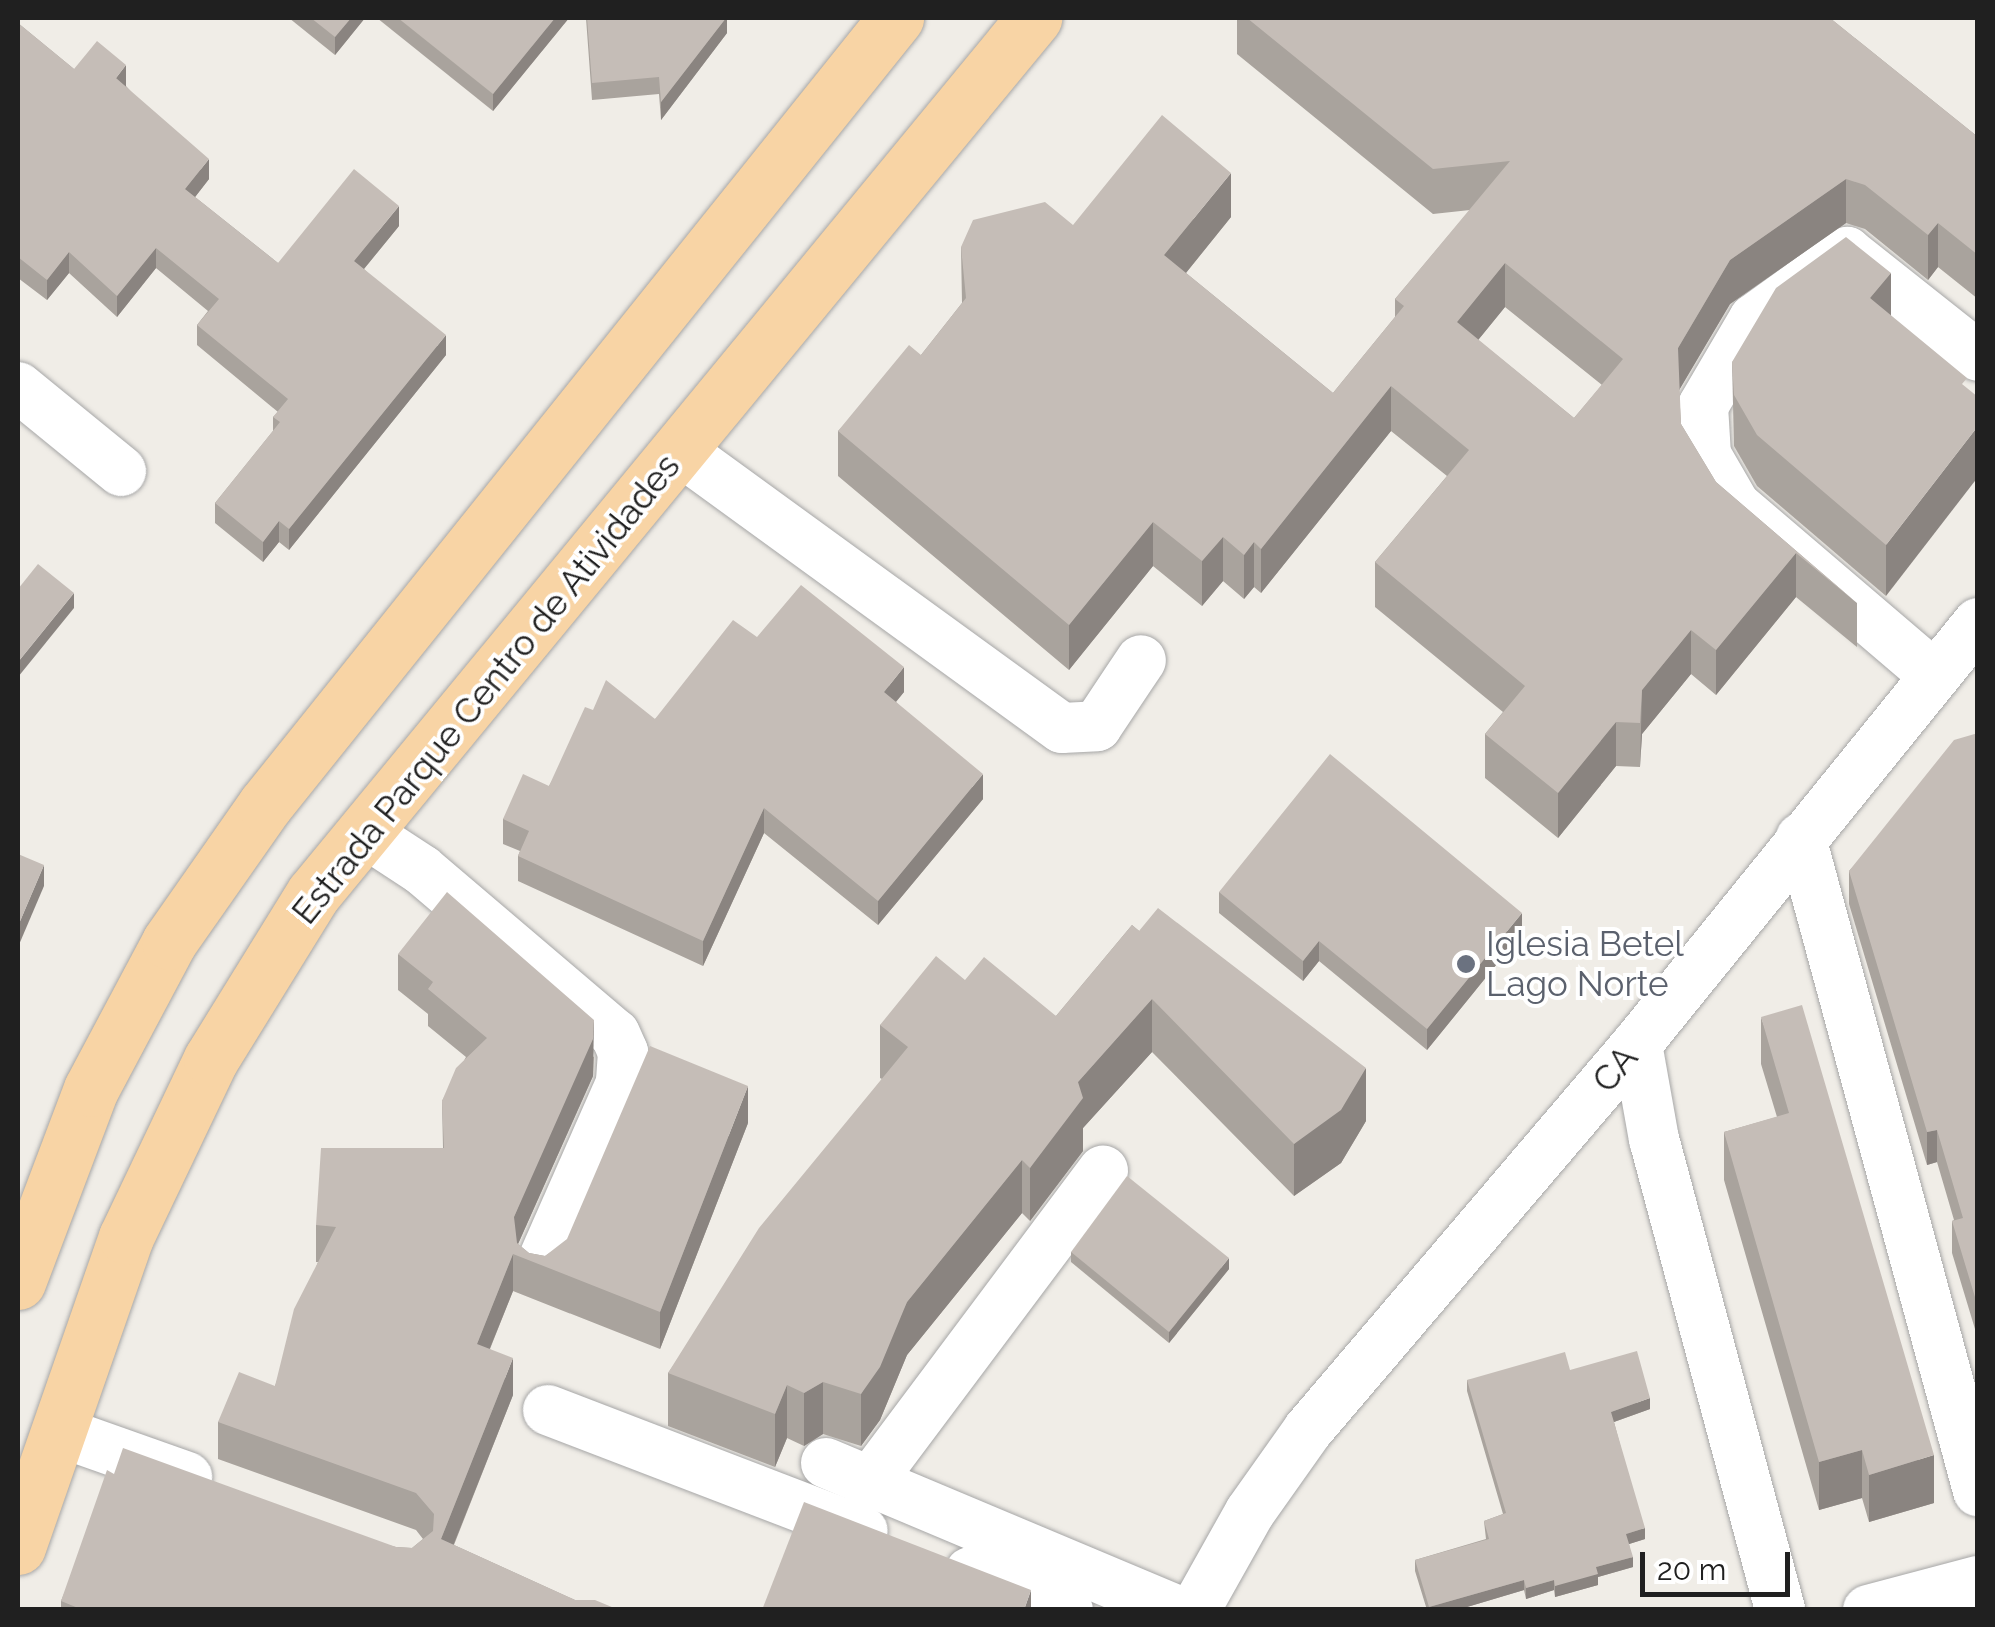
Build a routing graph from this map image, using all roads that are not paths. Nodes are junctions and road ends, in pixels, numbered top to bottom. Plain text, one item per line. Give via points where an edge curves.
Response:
1 (896, 18) edge
2 (1034, 18) edge
3 (1978, 356) edge
4 (18, 387) edge
5 (679, 450) junction
6 (121, 471) dead end
7 (1978, 623) edge
8 (1141, 660) dead end
9 (1934, 676) junction
10 (364, 832) junction
11 (1801, 838) junction
12 (1637, 1044) junction
13 (1103, 1170) dead end
14 (542, 1264) edge
15 (18, 1282) edge
16 (548, 1410) dead end
17 (60, 1432) junction
18 (224, 1491) edge
19 (1978, 1492) edge
20 (1250, 1512) junction
21 (18, 1547) edge
22 (1978, 1581) edge
23 (1068, 1610) edge
24 (1175, 1610) edge
25 (1195, 1610) edge
26 (1231, 1610) edge
27 (1780, 1610) edge
28 (1868, 1610) edge

1 - 15 main road via 264,806 168,942 91,1090
2 - 5 main road, Estrada Parque Centro de Atividades
3 - 9 street via 1847,252 1754,319 1704,406 1706,455 1735,505
4 - 6 street
5 - 8 street via 1062,728 1096,726
5 - 10 main road, Estrada Parque Centro de Atividades
7 - 9 street, CA
9 - 11 street, CA
10 - 14 street via 422,870 615,1034 623,1052 621,1082
10 - 17 main road, Estrada Parque Centro de Atividades via 313,894 210,1060 126,1237
11 - 12 street, CA
11 - 19 street
12 - 20 street, CA via 1308,1430
12 - 27 street via 1654,1139
13 - 24 street via 848,1472
16 - 23 street
17 - 18 street
17 - 21 main road, Estrada Parque Centro de Atividades
20 - 25 street, CA
20 - 26 street, CA via 1230,1586
22 - 28 street

